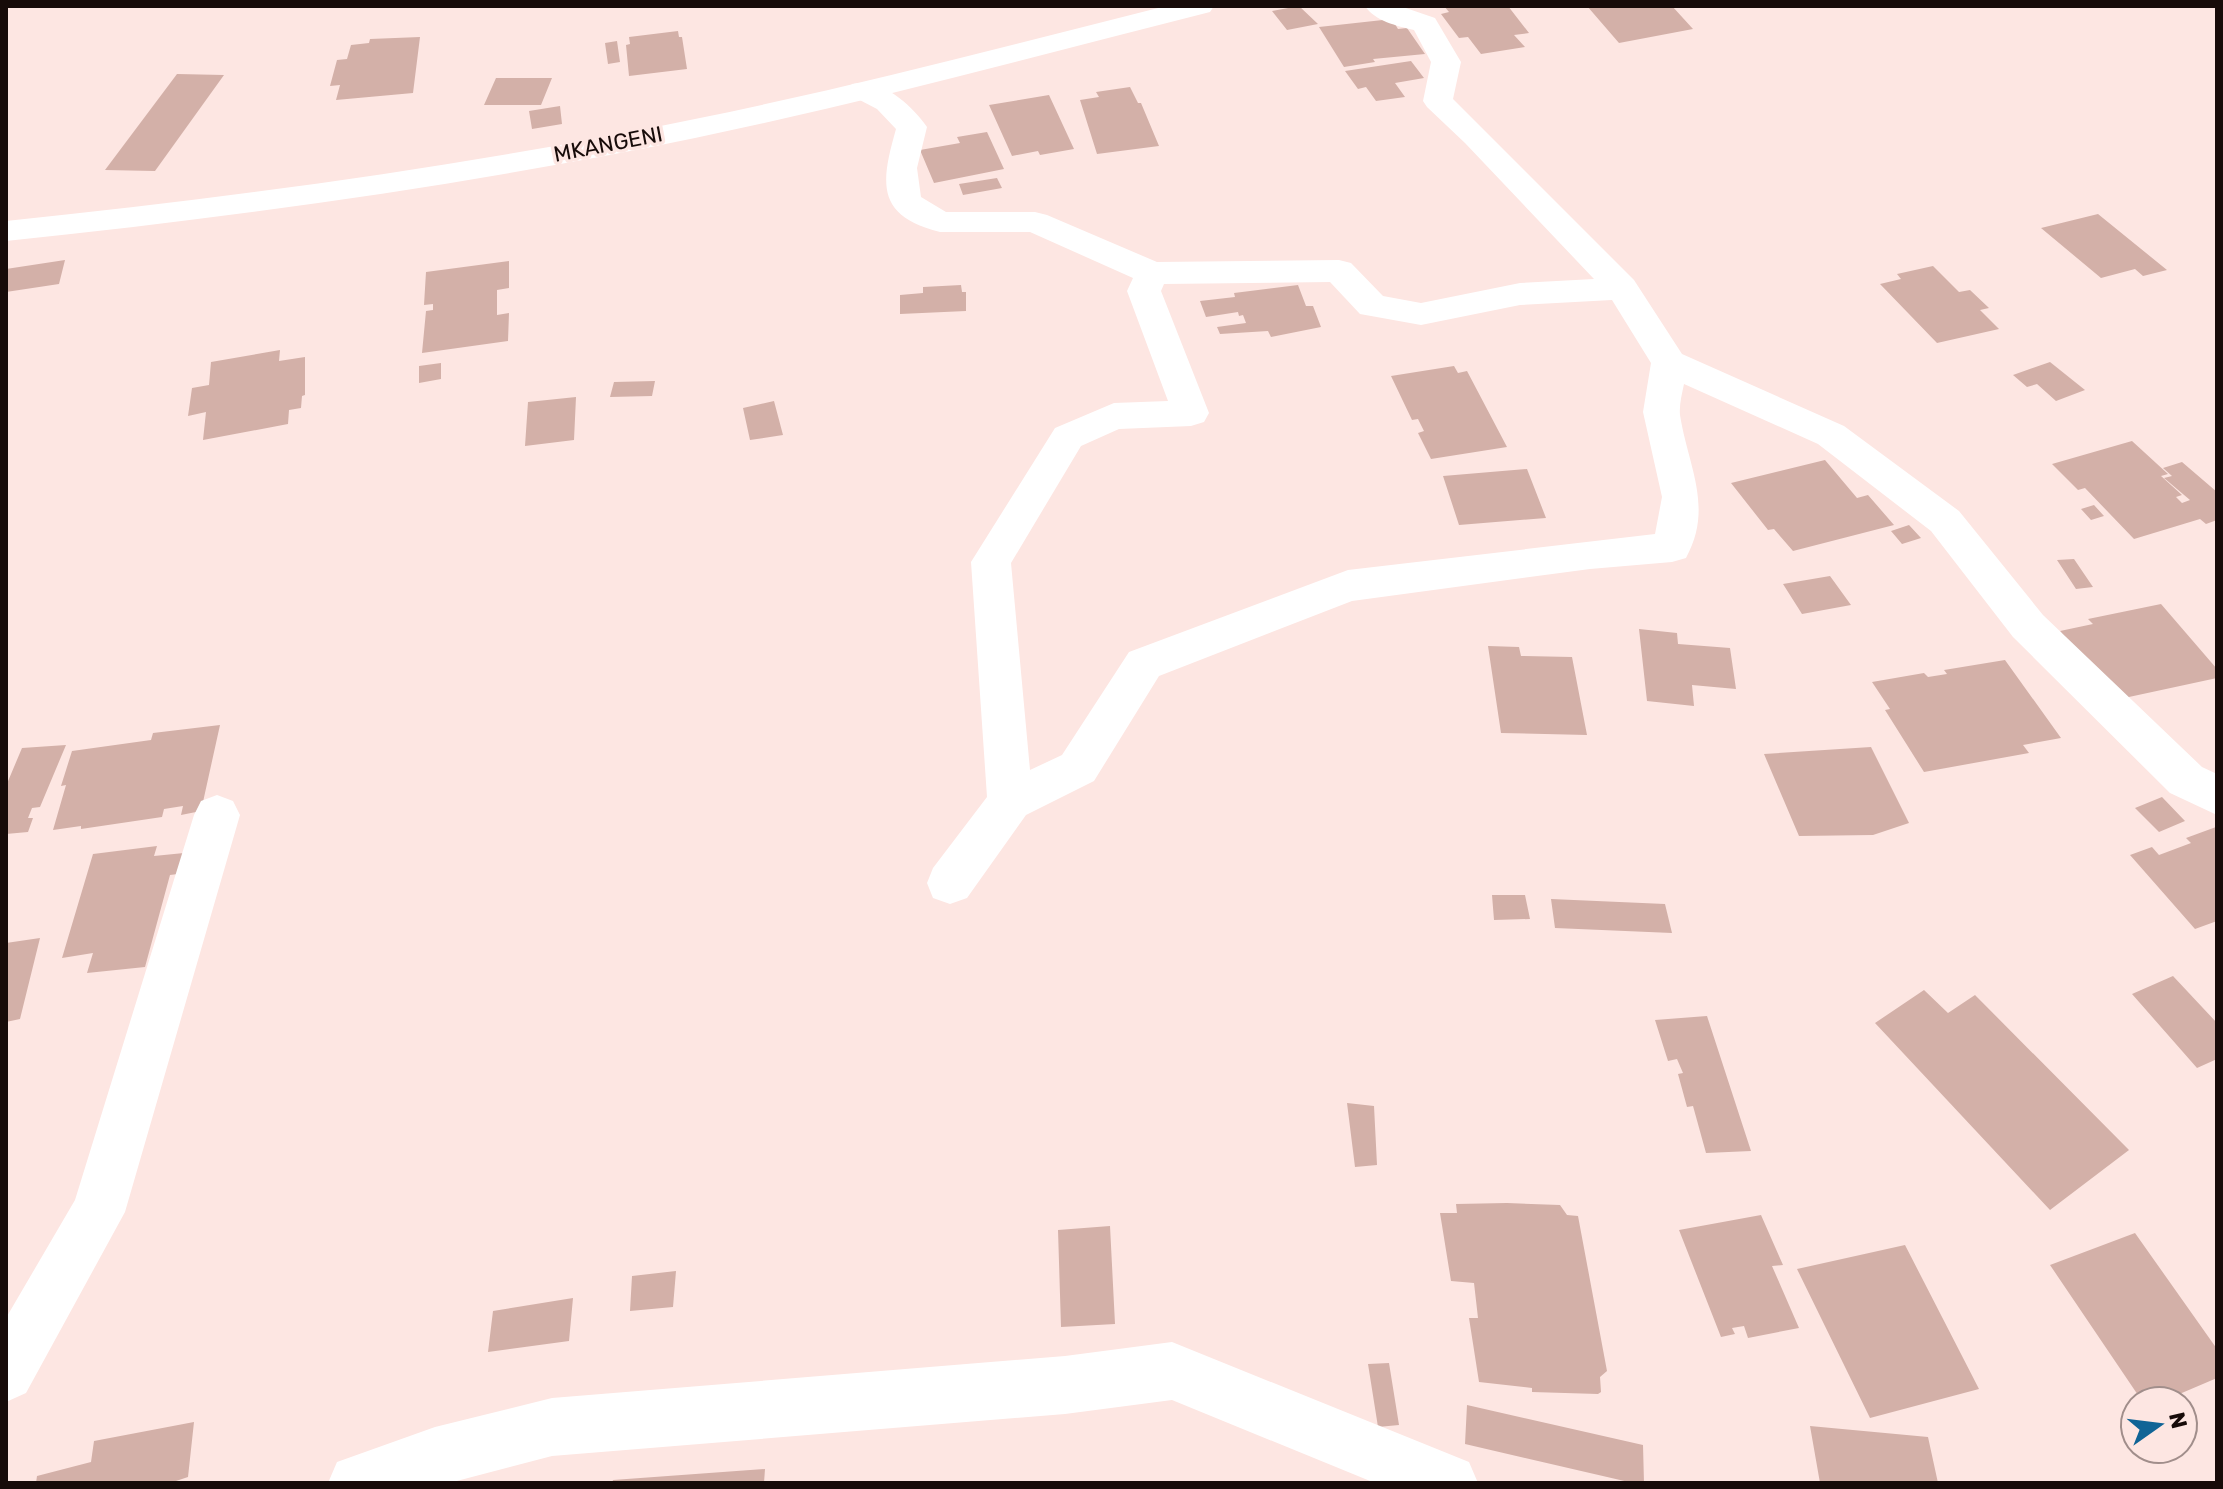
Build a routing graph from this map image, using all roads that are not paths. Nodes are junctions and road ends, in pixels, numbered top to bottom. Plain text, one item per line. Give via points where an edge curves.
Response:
1 (1200, 6) edge
2 (1379, 6) edge
3 (863, 90) junction
4 (6, 231) edge
5 (1152, 273) junction
6 (1622, 288) junction
7 (1669, 363) junction
8 (2217, 796) edge
9 (1010, 801) junction
10 (217, 815) dead end
11 (950, 883) dead end
12 (6, 1373) edge
13 (358, 1483) edge
14 (1448, 1483) edge

1 - 3 street, MKANGENI
2 - 6 street via 1425,24 1446,62 1438,101
3 - 4 street, MKANGENI via 560,154 171,214
3 - 5 street via 888,103 912,127 901,168 905,202 940,222 1035,222
5 - 6 street via 1339,271 1372,306 1421,314 1520,294
5 - 9 street via 1144,291 1191,413 1114,416 1068,437 991,562
6 - 7 street
7 - 8 street via 1831,435 1945,521 2028,626 2186,780
7 - 9 street via 1661,412 1681,497 1672,547 1348,586 1144,664 1078,768
9 - 11 street
10 - 12 street via 98,1212
13 - 14 street via 552,1427 1065,1385 1172,1371

